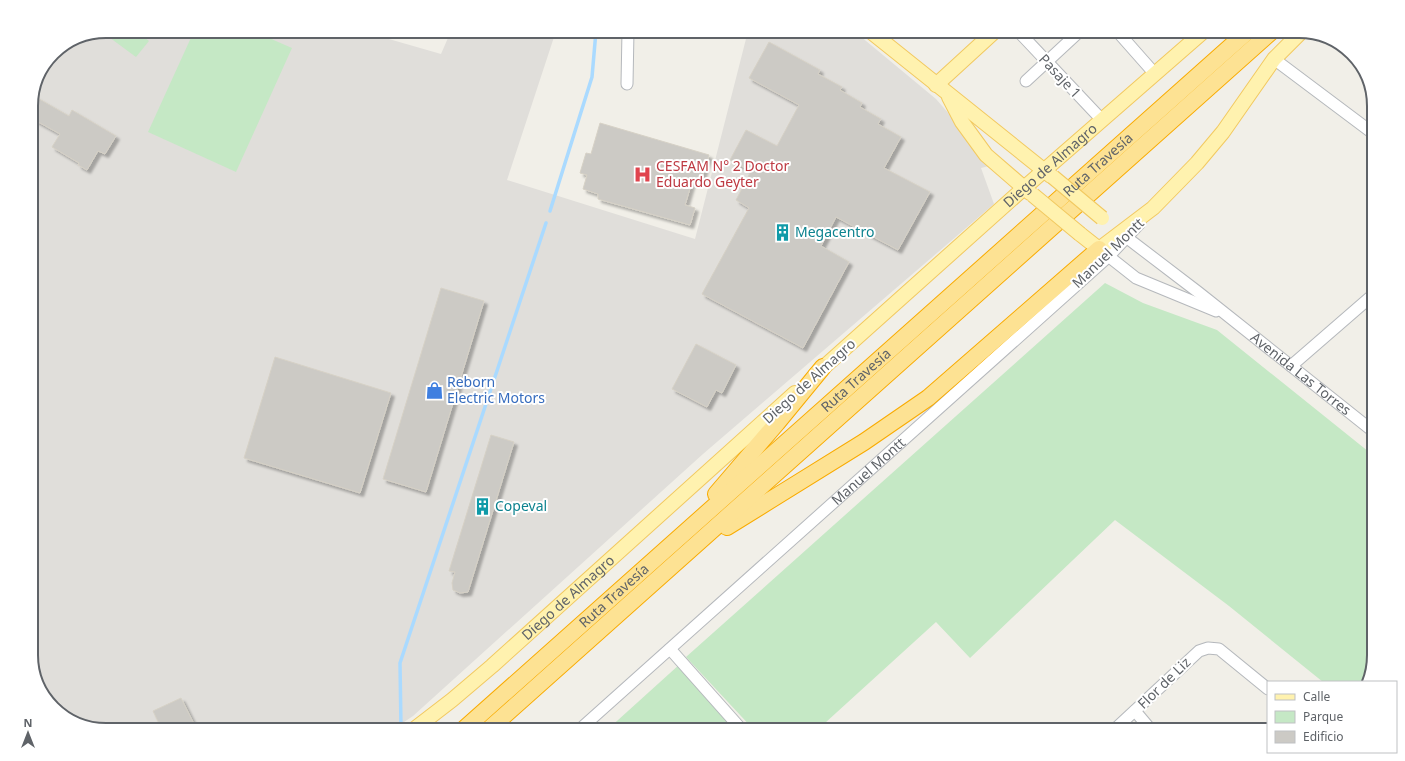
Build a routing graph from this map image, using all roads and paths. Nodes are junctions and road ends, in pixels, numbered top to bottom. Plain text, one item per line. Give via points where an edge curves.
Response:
1 (628, 38) edge
2 (879, 38) edge
3 (987, 38) edge
4 (1024, 38) edge
5 (1072, 38) edge
6 (1123, 38) edge
7 (1196, 38) edge
8 (1240, 38) edge
9 (1264, 38) edge
10 (1295, 38) edge
11 (1274, 59) junction
12 (1046, 62) junction
13 (1155, 74) junction
14 (1026, 81) dead end
15 (627, 84) dead end
16 (936, 85) junction
17 (947, 94) junction
18 (1102, 120) junction
19 (1367, 129) edge
20 (1049, 174) junction
21 (1029, 192) junction
22 (1123, 235) junction
23 (1103, 253) junction
24 (1367, 300) edge
25 (1228, 316) junction
26 (1291, 366) junction
27 (823, 367) junction
28 (1367, 426) edge
29 (673, 544) junction
30 (686, 554) junction
31 (670, 649) junction
32 (1267, 689) edge
33 (1135, 711) junction
34 (422, 723) edge
35 (471, 723) edge
36 (496, 723) edge
37 (587, 723) edge
38 (736, 723) edge
39 (1122, 723) edge
40 (1145, 723) edge

1 - 15 street
2 - 16 main road, Avenida Las Torres
3 - 16 main road
4 - 12 street, Pasaje 1
5 - 12 street
6 - 13 street
7 - 13 main road, Diego de Almagro
8 - 29 highway, Ruta Travesía
9 - 30 highway, Ruta Travesía
10 - 11 main road, Manuel Montt
11 - 19 street
11 - 22 main road, Manuel Montt via 1209,150
12 - 14 street
12 - 18 street, Pasaje 1
13 - 18 main road, Diego de Almagro
16 - 17 main road, Avenida Las Torres
17 - 20 main road, Avenida Las Torres
17 - 21 main road, Avenida Las Torres via 962,122 986,155
18 - 20 main road, Diego de Almagro
20 - 21 main road, Diego de Almagro
20 - 22 main road, Avenida Las Torres, bridge
21 - 23 main road, Avenida Las Torres, bridge
21 - 27 main road, Diego de Almagro
22 - 23 main road, Manuel Montt
22 - 25 street, Avenida Las Torres
23 - 25 street, Avenida Las Torres via 1136,278
23 - 30 highway via 928,398 864,442
23 - 31 street, Manuel Montt
24 - 26 street
25 - 26 street, Avenida Las Torres
26 - 28 street, Avenida Las Torres
27 - 29 highway via 778,424
27 - 34 main road, Diego de Almagro via 498,661
29 - 35 highway, Ruta Travesía
30 - 36 highway, Ruta Travesía
31 - 37 street, Manuel Montt
31 - 38 street
32 - 33 street, Flor de Liz via 1219,649 1208,648 1199,651
33 - 39 street, Flor de Liz
33 - 40 street

